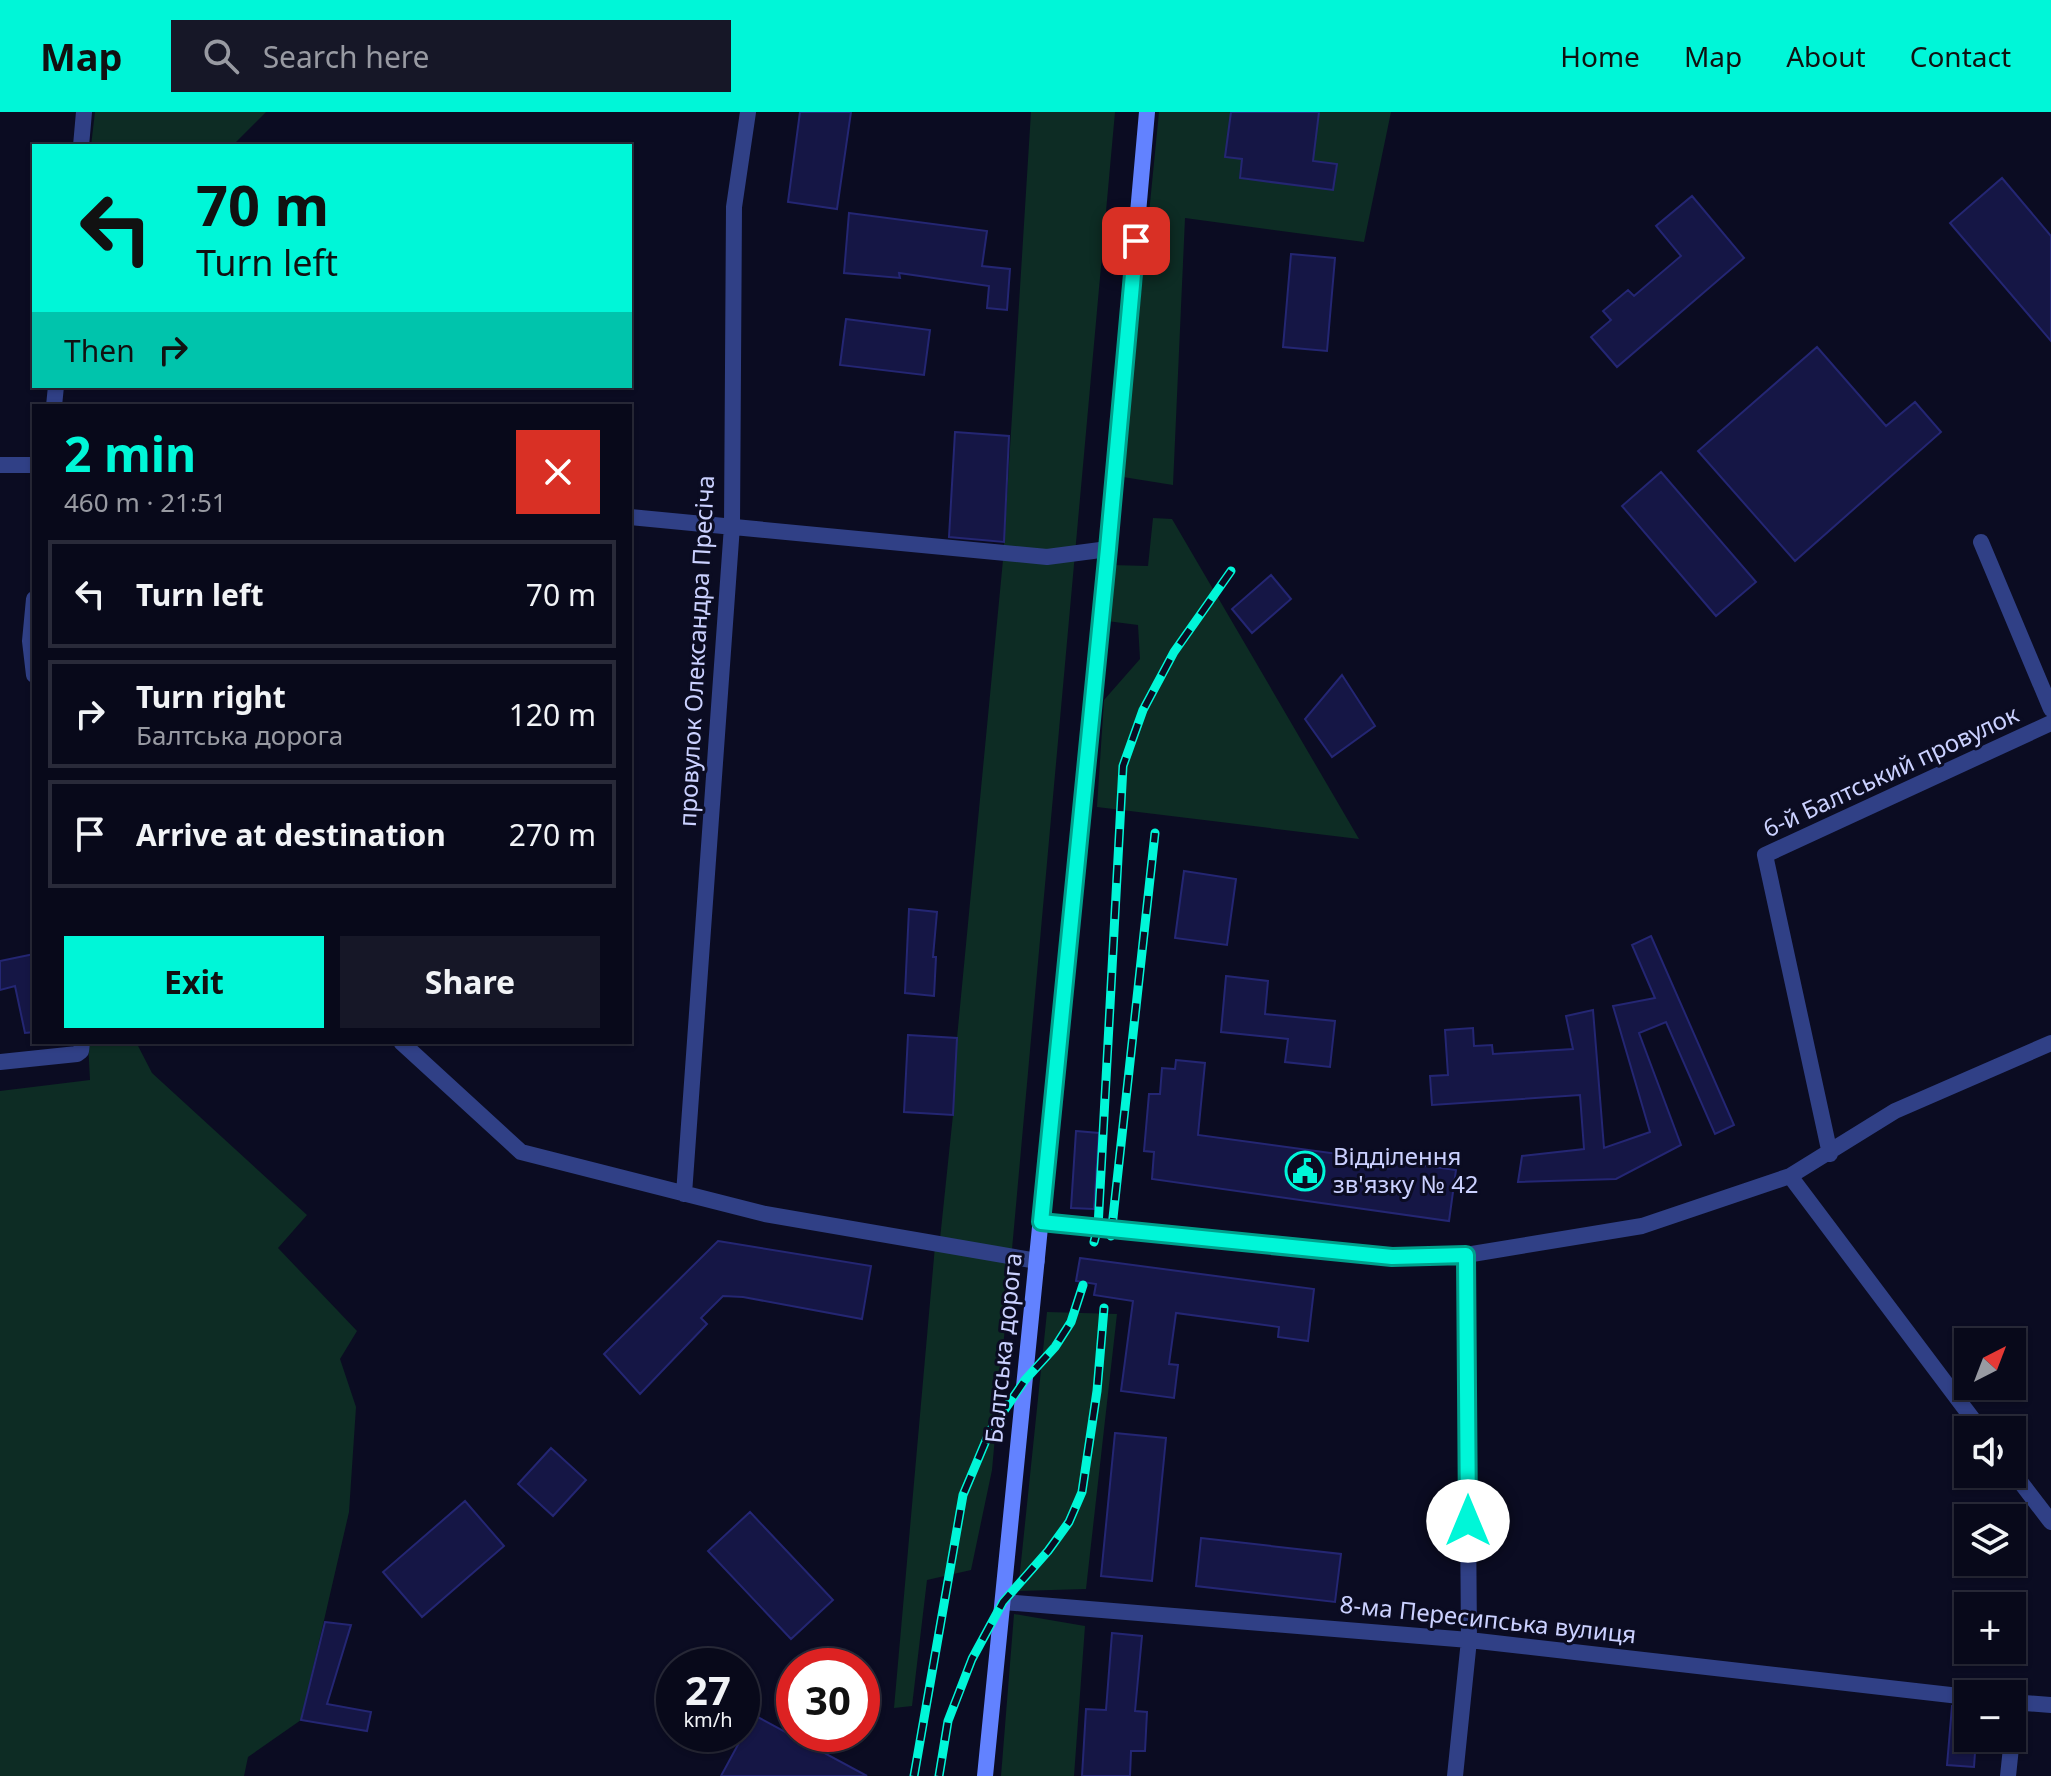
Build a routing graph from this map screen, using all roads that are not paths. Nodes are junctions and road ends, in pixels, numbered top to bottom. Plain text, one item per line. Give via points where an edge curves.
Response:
1 (84, 112) edge
2 (748, 112) edge
3 (1147, 112) edge
4 (81, 144) edge
5 (0, 465) edge
6 (32, 465) edge
7 (632, 517) edge
8 (732, 526) junction
9 (1981, 542) dead end
10 (1108, 549) junction
11 (32, 620) edge
12 (32, 658) edge
13 (2049, 699) edge
14 (2051, 723) edge
15 (2051, 1043) edge
16 (403, 1044) edge
17 (80, 1048) edge
18 (0, 1062) edge
19 (1830, 1154) junction
20 (1790, 1176) junction
21 (684, 1194) junction
22 (1041, 1222) junction
23 (1466, 1255) junction
24 (1037, 1261) junction
25 (1970, 1416) edge
26 (2025, 1488) edge
27 (2051, 1522) edge
28 (1003, 1602) junction
29 (1469, 1640) junction
30 (1954, 1695) edge
31 (2026, 1703) edge
32 (2051, 1705) edge
33 (2010, 1752) edge
34 (985, 1776) edge
35 (1455, 1776) edge
36 (2008, 1776) edge

1 - 4 street
2 - 8 street, провулок Олександра Пресіча via 734,207
3 - 10 main road, Балтська дорога
5 - 6 street
7 - 8 street
8 - 10 street via 1047,557
8 - 21 street, провулок Олександра Пресіча
9 - 13 street
10 - 22 main road, Балтська дорога
11 - 12 street
14 - 19 street, 6-й Балтський провулок via 1765,855
15 - 19 street via 1895,1111
16 - 21 street via 521,1152
17 - 18 street
19 - 20 street
20 - 23 street via 1642,1226
20 - 25 street
21 - 24 street via 765,1214
22 - 23 street via 1392,1257
22 - 24 main road, Балтська дорога
23 - 29 street
24 - 28 main road, Балтська дорога
26 - 27 street
28 - 29 street, 8-ма Пересипська вулиця
28 - 34 main road, Балтська дорога
29 - 30 street, 8-ма Пересипська вулиця
29 - 35 street
31 - 32 street
33 - 36 street

